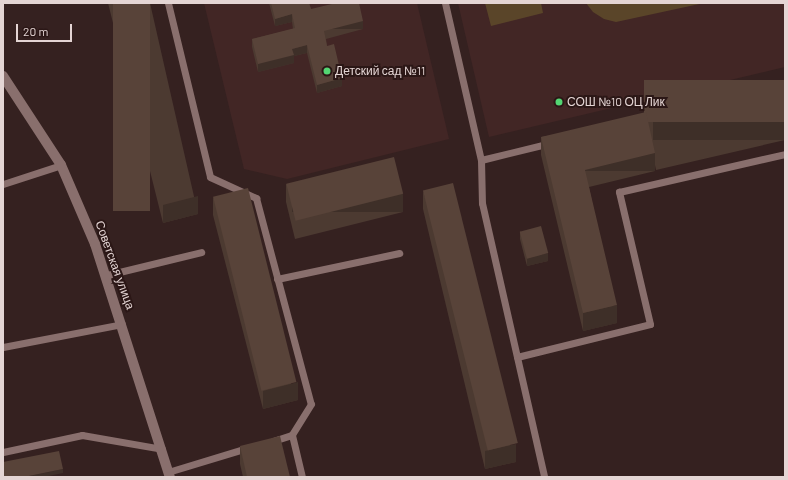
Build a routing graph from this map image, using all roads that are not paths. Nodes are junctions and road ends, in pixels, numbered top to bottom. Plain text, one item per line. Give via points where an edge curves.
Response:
1 (168, 3) edge
2 (445, 3) edge
3 (3, 76) edge
4 (558, 141) edge
5 (785, 154) edge
6 (481, 160) junction
7 (61, 165) junction
8 (3, 184) edge
9 (201, 252) dead end
10 (399, 253) dead end
11 (107, 275) junction
12 (277, 279) junction
13 (122, 324) junction
14 (3, 347) edge
15 (517, 357) junction
16 (292, 435) junction
17 (162, 449) junction
18 (3, 452) edge
19 (169, 474) edge
20 (302, 477) edge
21 (544, 477) edge

1 - 12 lane via 210,177 256,198
2 - 6 lane
3 - 7 street, Советская улица
4 - 6 lane
5 - 15 lane via 619,192 650,324
6 - 15 lane via 482,203
7 - 8 lane
7 - 11 street, Советская улица
9 - 11 lane
10 - 12 lane
11 - 13 street, Советская улица
12 - 16 lane via 311,404
13 - 14 lane
13 - 17 street, Советская улица
15 - 21 lane
16 - 19 lane
16 - 20 lane
17 - 18 lane via 82,435
17 - 19 street, Советская улица

